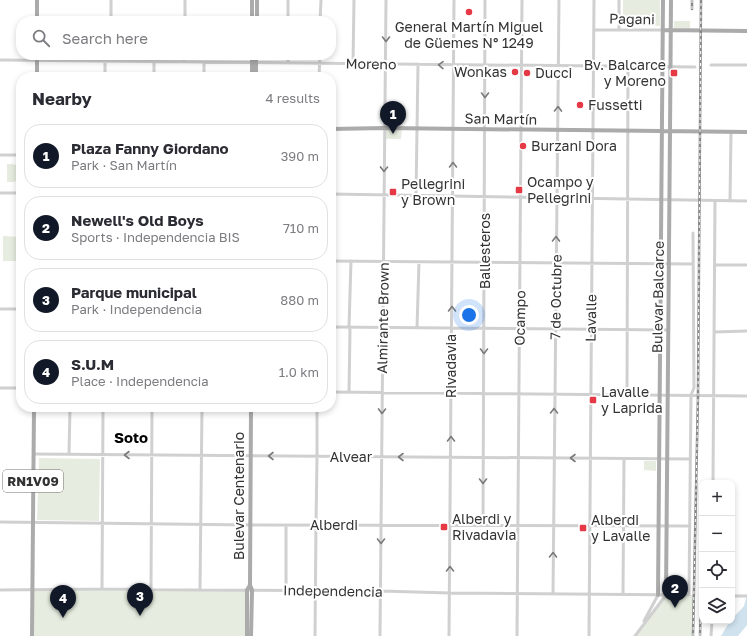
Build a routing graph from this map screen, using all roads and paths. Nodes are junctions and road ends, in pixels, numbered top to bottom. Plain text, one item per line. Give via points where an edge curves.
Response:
1 (37, 0) edge
2 (111, 0) edge
3 (185, 0) edge
4 (252, 0) edge
5 (257, 0) edge
6 (288, 0) edge
7 (321, 0) edge
8 (354, 0) edge
9 (386, 0) edge
10 (454, 0) edge
11 (485, 0) edge
12 (522, 0) edge
13 (559, 0) edge
14 (594, 0) edge
15 (619, 0) edge
16 (663, 0) edge
17 (671, 0) edge
18 (37, 16) edge
19 (111, 16) edge
20 (184, 16) edge
21 (252, 16) edge
22 (257, 16) edge
23 (288, 16) edge
24 (320, 16) edge
25 (594, 30) junction
26 (619, 30) junction
27 (662, 30) junction
28 (670, 30) junction
29 (747, 31) edge
30 (0, 60) edge
31 (253, 60) edge
32 (255, 60) edge
33 (320, 60) edge
34 (37, 61) junction
35 (105, 61) junction
36 (110, 61) joint
37 (154, 62) junction
38 (184, 62) joint
39 (204, 62) junction
40 (254, 63) junction
41 (288, 63) joint
42 (320, 64) junction
43 (353, 64) junction
44 (385, 64) junction
45 (418, 64) junction
46 (454, 65) junction
47 (485, 65) junction
48 (522, 65) junction
49 (711, 65) dead end
50 (747, 65) edge
51 (558, 66) junction
52 (594, 66) junction
53 (628, 66) junction
54 (662, 67) junction
55 (670, 67) junction
56 (695, 67) dead end
57 (37, 72) edge
58 (105, 72) edge
59 (154, 72) edge
60 (204, 72) edge
61 (253, 72) edge
62 (255, 72) edge
63 (319, 72) edge
64 (385, 128) junction
65 (336, 129) edge
66 (417, 129) junction
67 (453, 129) junction
68 (484, 129) junction
69 (522, 130) junction
70 (557, 130) junction
71 (593, 130) junction
72 (628, 131) junction
73 (662, 131) junction
74 (670, 131) junction
75 (731, 132) junction
76 (747, 132) edge
77 (0, 155) edge
78 (16, 155) edge
79 (0, 193) edge
80 (16, 193) edge
81 (336, 194) edge
82 (384, 195) junction
83 (416, 196) junction
84 (452, 196) junction
85 (485, 197) junction
86 (521, 197) junction
87 (557, 198) junction
88 (593, 198) junction
89 (627, 199) junction
90 (661, 199) junction
91 (670, 200) junction
92 (715, 201) junction
93 (730, 201) junction
94 (747, 201) edge
95 (693, 233) dead end
96 (336, 261) edge
97 (351, 261) junction
98 (384, 262) junction
99 (419, 262) junction
100 (452, 262) junction
101 (484, 263) junction
102 (521, 263) junction
103 (556, 263) junction
104 (592, 264) junction
105 (627, 264) junction
106 (660, 264) junction
107 (669, 264) junction
108 (693, 264) junction
109 (715, 265) junction
110 (747, 265) edge
111 (0, 309) edge
112 (16, 309) edge
113 (336, 327) edge
114 (349, 327) junction
115 (383, 327) junction
116 (417, 328) junction
117 (452, 328) junction
118 (484, 328) junction
119 (520, 329) junction
120 (555, 329) junction
121 (592, 329) junction
122 (627, 330) junction
123 (660, 330) junction
124 (668, 330) junction
125 (714, 332) junction
126 (747, 332) edge
127 (0, 388) edge
128 (16, 388) edge
129 (336, 392) edge
130 (349, 392) junction
131 (382, 392) junction
132 (451, 393) junction
133 (484, 393) junction
134 (519, 394) junction
135 (554, 394) junction
136 (590, 394) junction
137 (627, 395) junction
138 (659, 395) junction
139 (668, 395) junction
140 (691, 395) junction
141 (713, 396) junction
142 (747, 396) edge
143 (34, 412) edge
144 (70, 412) edge
145 (103, 412) edge
146 (152, 412) edge
147 (202, 412) edge
148 (251, 412) edge
149 (317, 412) edge
150 (34, 454) junction
151 (69, 454) junction
152 (103, 455) junction
153 (152, 455) junction
154 (201, 455) junction
155 (250, 456) junction
156 (318, 456) junction
157 (382, 457) junction
158 (451, 457) junction
159 (483, 458) junction
160 (519, 458) junction
161 (554, 458) junction
162 (590, 458) junction
163 (624, 458) junction
164 (659, 459) junction
165 (668, 459) junction
166 (690, 459) junction
167 (713, 480) edge
168 (0, 522) edge
169 (33, 523) junction
170 (102, 523) junction
171 (151, 524) junction
172 (201, 524) junction
173 (250, 525) junction
174 (286, 525) junction
175 (316, 525) junction
176 (381, 525) junction
177 (450, 525) junction
178 (483, 525) junction
179 (518, 526) junction
180 (553, 526) junction
181 (590, 526) junction
182 (624, 526) junction
183 (658, 526) junction
184 (667, 526) junction
185 (690, 526) junction
186 (32, 589) junction
187 (102, 589) junction
188 (150, 589) junction
189 (0, 590) edge
190 (200, 590) junction
191 (250, 590) junction
192 (286, 590) junction
193 (316, 591) junction
194 (381, 591) junction
195 (450, 594) junction
196 (517, 594) junction
197 (552, 594) junction
198 (590, 594) junction
199 (623, 594) junction
200 (658, 595) junction
201 (666, 595) junction
202 (712, 624) edge
203 (640, 630) junction
204 (32, 636) edge
205 (247, 636) edge
206 (251, 636) edge
207 (315, 636) edge
208 (380, 636) edge
209 (449, 636) edge
210 (517, 636) edge
211 (589, 636) edge
212 (635, 636) edge
213 (711, 636) edge

1 - 18 main road
2 - 19 street
3 - 20 street
4 - 21 main road
5 - 22 main road
6 - 23 street
7 - 24 street
8 - 43 street
9 -> 44 street, Almirante Brown
10 - 46 street, Rivadavia
11 - 47 street, Ballesteros
12 - 48 street, Ocampo
13 - 51 street, 7 de Octubre
14 - 25 street, Lavalle
15 - 26 street
16 - 27 main road, Bulevar Balcarce
17 - 28 main road, Bulevar Balcarce
25 - 26 street, Pagani
25 - 52 street, Lavalle
26 - 27 street, Pagani
27 - 28 main road, Pagani
27 - 54 main road, Bulevar Balcarce
28 - 29 main road, Pagani
28 - 55 main road, Bulevar Balcarce
30 - 34 street, Moreno
31 - 40 main road
32 - 40 main road
33 - 42 street
34 - 35 street, Moreno
34 - 57 main road
35 - 36 street, Moreno
35 - 58 street
36 - 37 street, Moreno
37 - 38 street, Moreno
37 - 59 street
38 - 39 street, Moreno
39 - 40 street, Moreno
39 - 60 street
40 - 41 street, Moreno
40 - 61 main road
40 - 62 main road
41 - 42 street, Moreno
42 - 43 street, Moreno
42 - 63 street
43 - 44 street, Moreno
44 - 45 street, Moreno
44 - 64 street, Almirante Brown
46 -> 45 street, Moreno
45 - 66 street
46 - 47 street, Moreno
46 - 67 street, Rivadavia
47 - 48 street, Moreno
47 -> 68 street, Ballesteros
48 - 51 street, Moreno
48 - 69 street, Ocampo
49 - 50 street
51 - 52 street, Moreno
70 -> 51 street, 7 de Octubre
52 - 53 street, Moreno
52 - 71 street, Lavalle
53 - 54 street, Moreno
53 - 72 street
54 - 55 street, Moreno
54 - 73 main road, Bulevar Balcarce
55 - 56 street, Moreno
55 - 74 main road, Bulevar Balcarce
64 - 65 main road, San Martín
64 - 66 main road, San Martín
64 -> 82 street, Almirante Brown
66 - 67 main road, San Martín
66 - 83 street
67 - 68 main road, San Martín
84 -> 67 street, Rivadavia
68 - 69 main road, San Martín
68 - 85 street, Ballesteros
69 - 70 main road, San Martín
69 - 86 street, Ocampo
70 - 71 main road, San Martín
70 - 87 street, 7 de Octubre
71 - 72 main road, San Martín
71 - 88 street, Lavalle
72 - 73 main road, San Martín
72 - 89 street
73 - 74 main road, San Martín
73 - 90 main road, Bulevar Balcarce
74 - 75 main road, San Martín
74 - 91 main road, Bulevar Balcarce
75 - 76 main road, San Martín
75 - 93 street
77 - 78 street
79 - 80 street
81 - 82 street
82 - 83 street
82 - 98 street, Almirante Brown
83 - 84 street
84 - 85 street
84 - 100 street, Rivadavia
85 - 86 street
85 - 101 street, Ballesteros
86 - 87 street
86 - 102 street, Ocampo
87 - 88 street
103 -> 87 street, 7 de Octubre
88 - 89 street
88 - 104 street, Lavalle
89 - 90 street
89 - 105 street
90 - 91 street
90 - 106 main road, Bulevar Balcarce
91 - 92 street
91 - 107 main road, Bulevar Balcarce
92 - 93 street
92 - 109 street
93 - 94 street
95 - 108 street
96 - 97 street
97 - 98 street
97 - 114 street
98 - 99 street
98 - 115 street, Almirante Brown
99 - 100 street
99 - 116 street
100 - 101 street
117 -> 100 street, Rivadavia
101 - 102 street
101 - 118 street, Ballesteros
102 - 103 street
102 - 119 street, Ocampo
103 - 104 street
103 - 120 street, 7 de Octubre
104 - 105 street
104 - 121 street, Lavalle
105 - 106 street
105 - 122 street
106 - 107 street
106 - 123 main road, Bulevar Balcarce
107 - 108 street
107 - 124 main road, Bulevar Balcarce
108 - 140 street via 694,388
109 - 110 street
109 - 125 street
111 - 112 street
113 - 114 street
114 - 115 street
114 - 130 street
115 - 116 street
115 - 131 street, Almirante Brown
116 - 117 street
117 - 118 street
117 - 132 street, Rivadavia
118 - 119 street
118 -> 133 street, Ballesteros
119 - 120 street
119 - 134 street, Ocampo
120 - 121 street
120 - 135 street, 7 de Octubre
121 - 122 street
121 - 136 street, Lavalle
122 - 123 street
122 - 137 street
123 - 124 street
123 - 138 main road, Bulevar Balcarce
124 - 139 main road, Bulevar Balcarce
125 - 126 street
125 - 141 street
127 - 128 street
129 - 130 street
130 - 131 street
131 - 132 street
131 -> 157 street, Almirante Brown
132 - 133 street
158 -> 132 street, Rivadavia
133 - 134 street
133 - 159 street, Ballesteros
134 - 135 street
134 - 160 street, Ocampo
135 - 136 street
161 -> 135 street, 7 de Octubre
136 - 137 street
136 - 162 street, Lavalle
137 - 138 street
138 - 139 street
138 - 164 main road, Bulevar Balcarce
139 - 140 street
139 - 165 main road, Bulevar Balcarce
140 - 141 street
140 - 166 street
141 - 142 street
141 - 167 street
143 - 150 main road, RN1V09
144 - 151 street
145 - 152 street
146 - 153 street
147 - 154 street
148 - 155 main road, Bulevar Centenario
149 - 156 street
150 - 151 street, Alvear
150 - 169 main road, RN1V09
151 - 152 street, Alvear
153 -> 152 street, Alvear
152 - 170 street
153 - 154 street, Alvear
153 - 171 street
154 - 155 street, Alvear
154 - 172 street
156 -> 155 street, Alvear
155 - 173 main road, Bulevar Centenario
156 - 157 street, Alvear
156 - 175 street
158 -> 157 street, Alvear
157 - 176 street, Almirante Brown
158 - 159 street, Alvear
158 - 177 street, Rivadavia
159 - 160 street, Alvear
159 -> 178 street, Ballesteros
160 - 161 street, Alvear
160 - 179 street, Ocampo
162 -> 161 street, Alvear
161 - 180 street, 7 de Octubre
162 - 163 street, Alvear
162 - 181 street, Lavalle
163 - 164 street, Alvear
163 - 182 street
164 - 165 street, Alvear
164 - 183 main road, Bulevar Balcarce
165 - 166 street, Alvear
165 - 184 main road, Bulevar Balcarce
166 - 185 street
168 - 169 street, Alberdi
169 - 170 street, Alberdi
169 - 186 main road, RN1V09
170 - 171 street, Alberdi
170 - 187 street
171 - 172 street, Alberdi
171 - 188 street
172 - 173 street, Alberdi
172 - 190 street
173 - 174 street, Alberdi
173 - 191 main road, Bulevar Centenario
174 - 175 street, Alberdi
174 - 192 street
175 - 176 street, Alberdi
175 - 193 street
176 - 177 street, Alberdi
176 -> 194 street, Almirante Brown
177 - 178 street, Alberdi
195 -> 177 street, Rivadavia
178 - 179 street, Alberdi
179 - 180 street, Alberdi
179 - 196 street, Ocampo
180 - 181 street, Alberdi
197 -> 180 street, 7 de Octubre
181 - 182 street, Alberdi
181 - 198 street, Lavalle
182 - 183 street, Alberdi
182 - 199 street
183 - 184 street, Alberdi
183 - 200 main road, Bulevar Balcarce
184 - 185 street, Alberdi
184 - 201 main road, Bulevar Balcarce
185 - 201 street, Independencia via 689,595
186 - 187 street, Independencia
186 - 189 street, Independencia
186 - 204 main road, RN1V09
187 - 188 street, Independencia
188 - 190 street, Independencia
190 - 191 street, Independencia
191 - 192 street, Independencia
191 - 205 main road, Bulevar Centenario
191 - 206 main road, Bulevar Centenario
192 - 193 street, Independencia
193 - 194 street, Independencia
193 - 207 street
194 - 195 street, Independencia
194 - 208 street, Almirante Brown
195 - 196 street, Independencia
195 - 209 street, Rivadavia
196 - 197 street, Independencia
196 - 210 street, Ocampo
197 - 198 street, Independencia
198 - 199 street, Independencia
198 - 211 street, Lavalle
199 - 200 street, Independencia
200 - 201 street, Independencia
200 - 203 street
201 - 203 street
202 - 213 street
203 - 212 street

